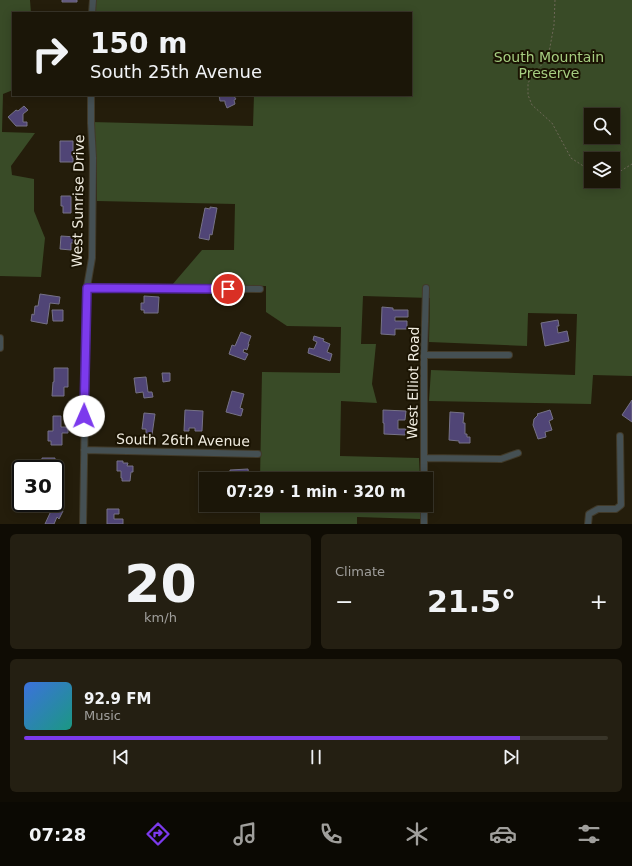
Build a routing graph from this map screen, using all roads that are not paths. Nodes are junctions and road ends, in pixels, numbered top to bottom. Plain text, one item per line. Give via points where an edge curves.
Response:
1 (93, 0) edge
2 (92, 12) edge
3 (91, 96) edge
4 (87, 288) junction
5 (426, 288) dead end
6 (260, 289) dead end
7 (0, 338) edge
8 (0, 348) edge
9 (424, 354) junction
10 (510, 354) dead end
11 (620, 436) dead end
12 (84, 450) junction
13 (258, 454) dead end
14 (518, 454) dead end
15 (424, 458) junction
16 (424, 472) edge
17 (424, 512) edge
18 (83, 524) edge
19 (424, 524) edge
20 (588, 524) edge

1 - 2 street
3 - 4 street, West Sunrise Drive via 92,258
4 - 6 street
4 - 12 street, West Sunrise Drive
5 - 9 street, West Elliot Road
7 - 8 street
9 - 10 street
9 - 15 street, West Elliot Road
11 - 20 street via 621,505 616,510 598,510 589,514
12 - 13 street, South 26th Avenue
12 - 18 street, West Sunrise Drive
14 - 15 street via 501,459
15 - 16 street, West Elliot Road
17 - 19 street

